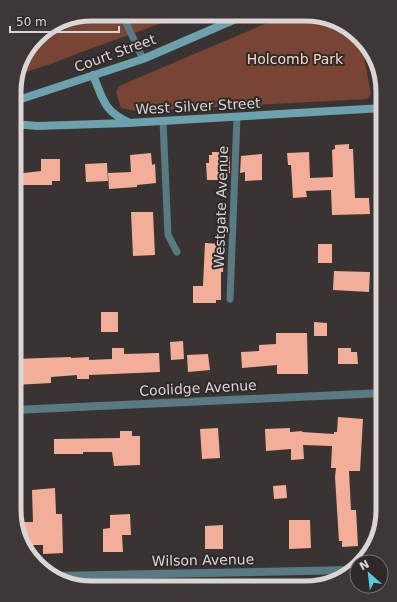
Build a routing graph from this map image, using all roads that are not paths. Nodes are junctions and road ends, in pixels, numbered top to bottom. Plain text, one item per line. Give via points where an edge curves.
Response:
1 (125, 21) edge
2 (230, 21) edge
3 (143, 59) junction
4 (93, 76) junction
5 (21, 99) edge
6 (376, 108) edge
7 (237, 117) junction
8 (163, 121) junction
9 (128, 123) junction
10 (21, 125) edge
11 (177, 252) dead end
12 (230, 299) dead end
13 (376, 393) edge
14 (21, 410) edge
15 (341, 570) edge
16 (65, 576) edge

1 - 3 lane
2 - 3 main road, Court Street
3 - 4 main road, Court Street
4 - 5 main road, Court Street
4 - 9 main road via 106,106 115,116
6 - 7 main road, West Silver Street
7 - 8 main road, West Silver Street
7 - 12 lane, Westgate Avenue
8 - 9 main road, West Silver Street
8 - 11 lane via 168,235
9 - 10 main road, West Silver Street
13 - 14 street, Coolidge Avenue
15 - 16 street, Wilson Avenue

